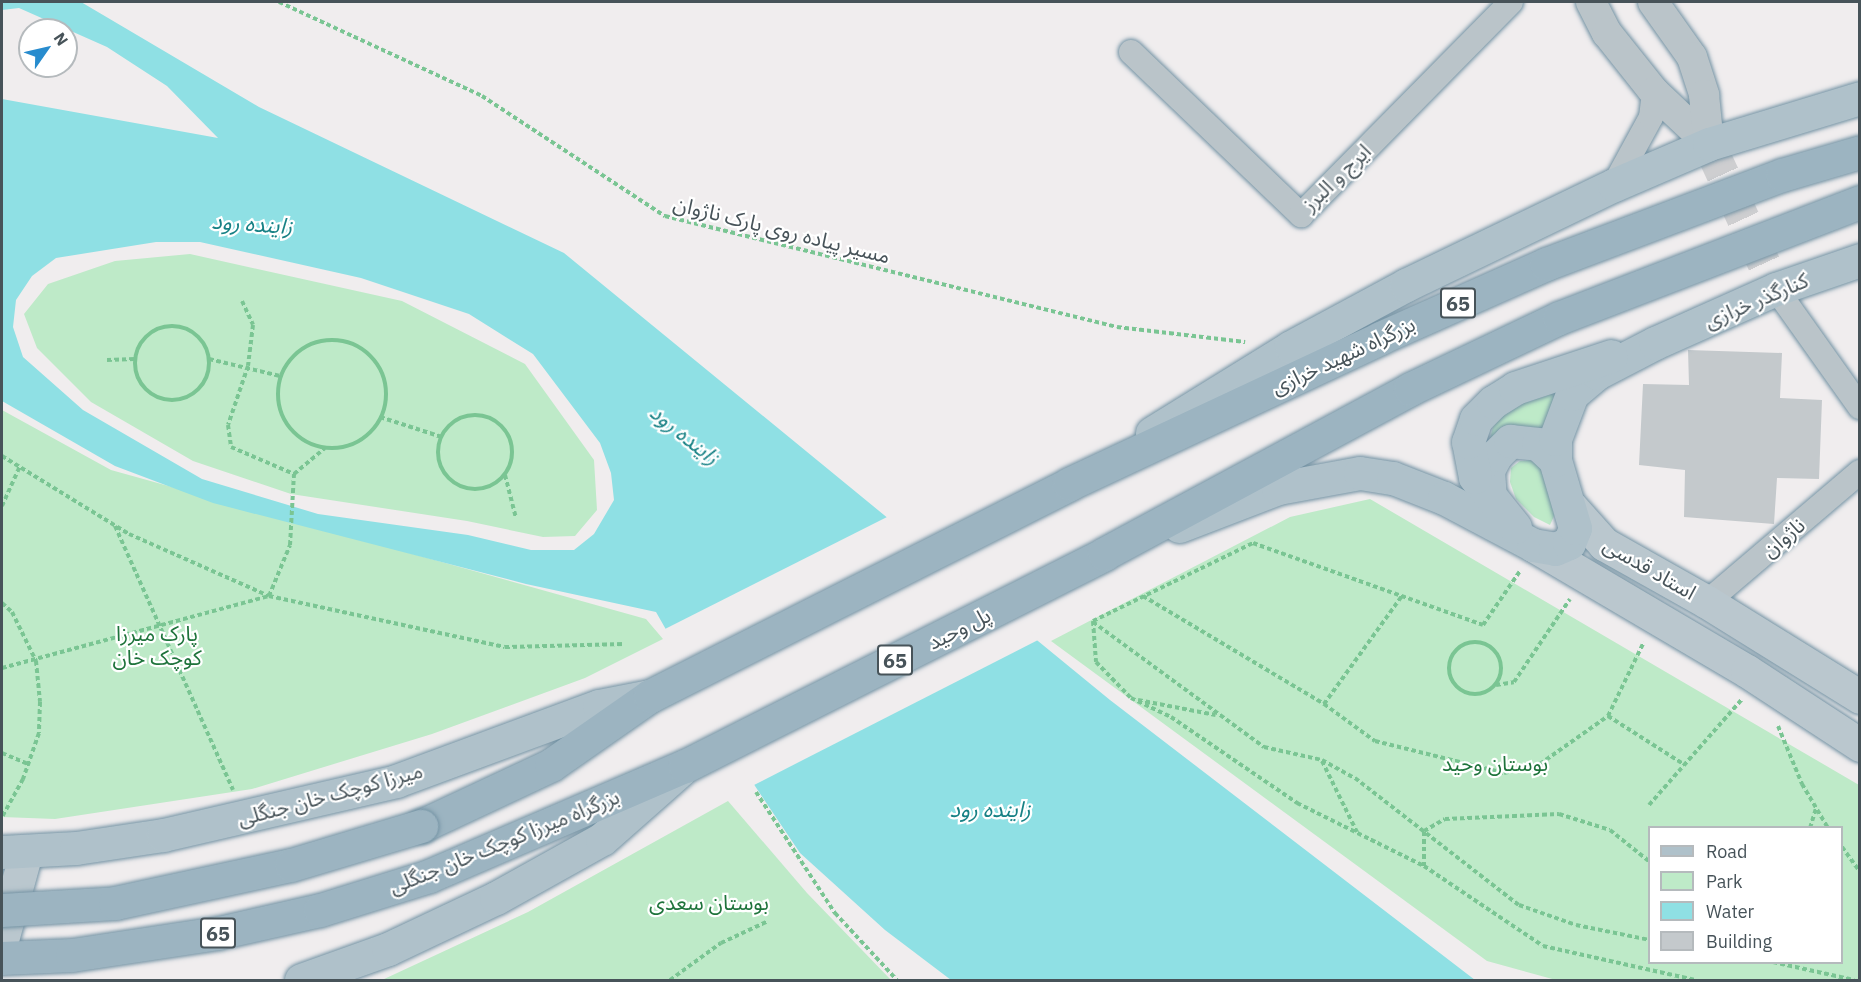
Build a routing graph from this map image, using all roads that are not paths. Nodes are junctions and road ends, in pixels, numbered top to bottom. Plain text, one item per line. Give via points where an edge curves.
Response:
1 (1511, 2) edge
2 (1592, 2) edge
3 (1653, 2) edge
4 (1131, 52) dead end
5 (1654, 92) junction
6 (1860, 98) edge
7 (1860, 133) edge
8 (1708, 144) junction
9 (1860, 152) edge
10 (1782, 175) junction
11 (1614, 185) junction
12 (1860, 202) edge
13 (1860, 260) edge
14 (1776, 289) junction
15 (1655, 343) junction
16 (1860, 407) edge
17 (1555, 460) junction
18 (1860, 472) edge
19 (1069, 484) junction
20 (1490, 499) junction
21 (1571, 507) junction
22 (1535, 546) junction
23 (1104, 554) junction
24 (1707, 602) junction
25 (650, 696) junction
26 (1860, 697) edge
27 (1860, 745) edge
28 (685, 766) junction
29 (14, 852) edge
30 (2, 910) edge
31 (2, 940) edge
32 (2, 958) edge
33 (301, 981) edge

1 - 4 street, ایرج و البرز via 1301,215
2 - 5 street via 1607,33
3 - 8 street via 1692,57 1704,95
5 - 8 street
5 - 11 street via 1651,117
6 - 8 main road
7 - 10 highway via 1816,147
8 - 11 main road
9 - 10 highway, بزرگراه شهید خرازی / 65
10 - 19 highway, بزرگراه شهید خرازی / 65 via 1546,264
11 - 19 main road via 1406,285 1291,347
12 - 23 highway, 65 via 1559,318 1410,389
13 - 14 main road, کنارگذر خرازی
14 - 15 main road, کنارگذر خرازی
14 - 16 street
15 - 17 main road, استاد قدسی via 1597,373 1572,394 1555,439
15 - 20 main road via 1562,369 1493,402 1476,419 1468,442 1475,477
17 - 20 main road via 1538,444 1510,441 1496,454 1488,470
17 - 21 main road, استاد قدسی
18 - 24 street, ناژوان
19 - 25 highway, 65
20 - 22 main road
21 - 22 main road via 1575,528 1569,543 1556,549
21 - 24 main road, استاد قدسی via 1604,544
22 - 23 main road via 1444,498 1393,478 1360,473 1278,488
22 - 27 main road, استاد قدسی
23 - 28 highway, پل وحید / 65
24 - 26 main road, استاد قدسی
25 - 29 main road, میرزا کوچک خان جنگلی via 599,706 396,781 163,835
25 - 30 highway, 65, bridge via 551,765 422,826 291,866 115,903
28 - 32 highway, بزرگراه میرزا کوچک خان جنگلی / 65 via 429,876 320,910 218,933 72,955
28 - 33 main road via 602,839 506,893 388,949
29 - 31 main road

